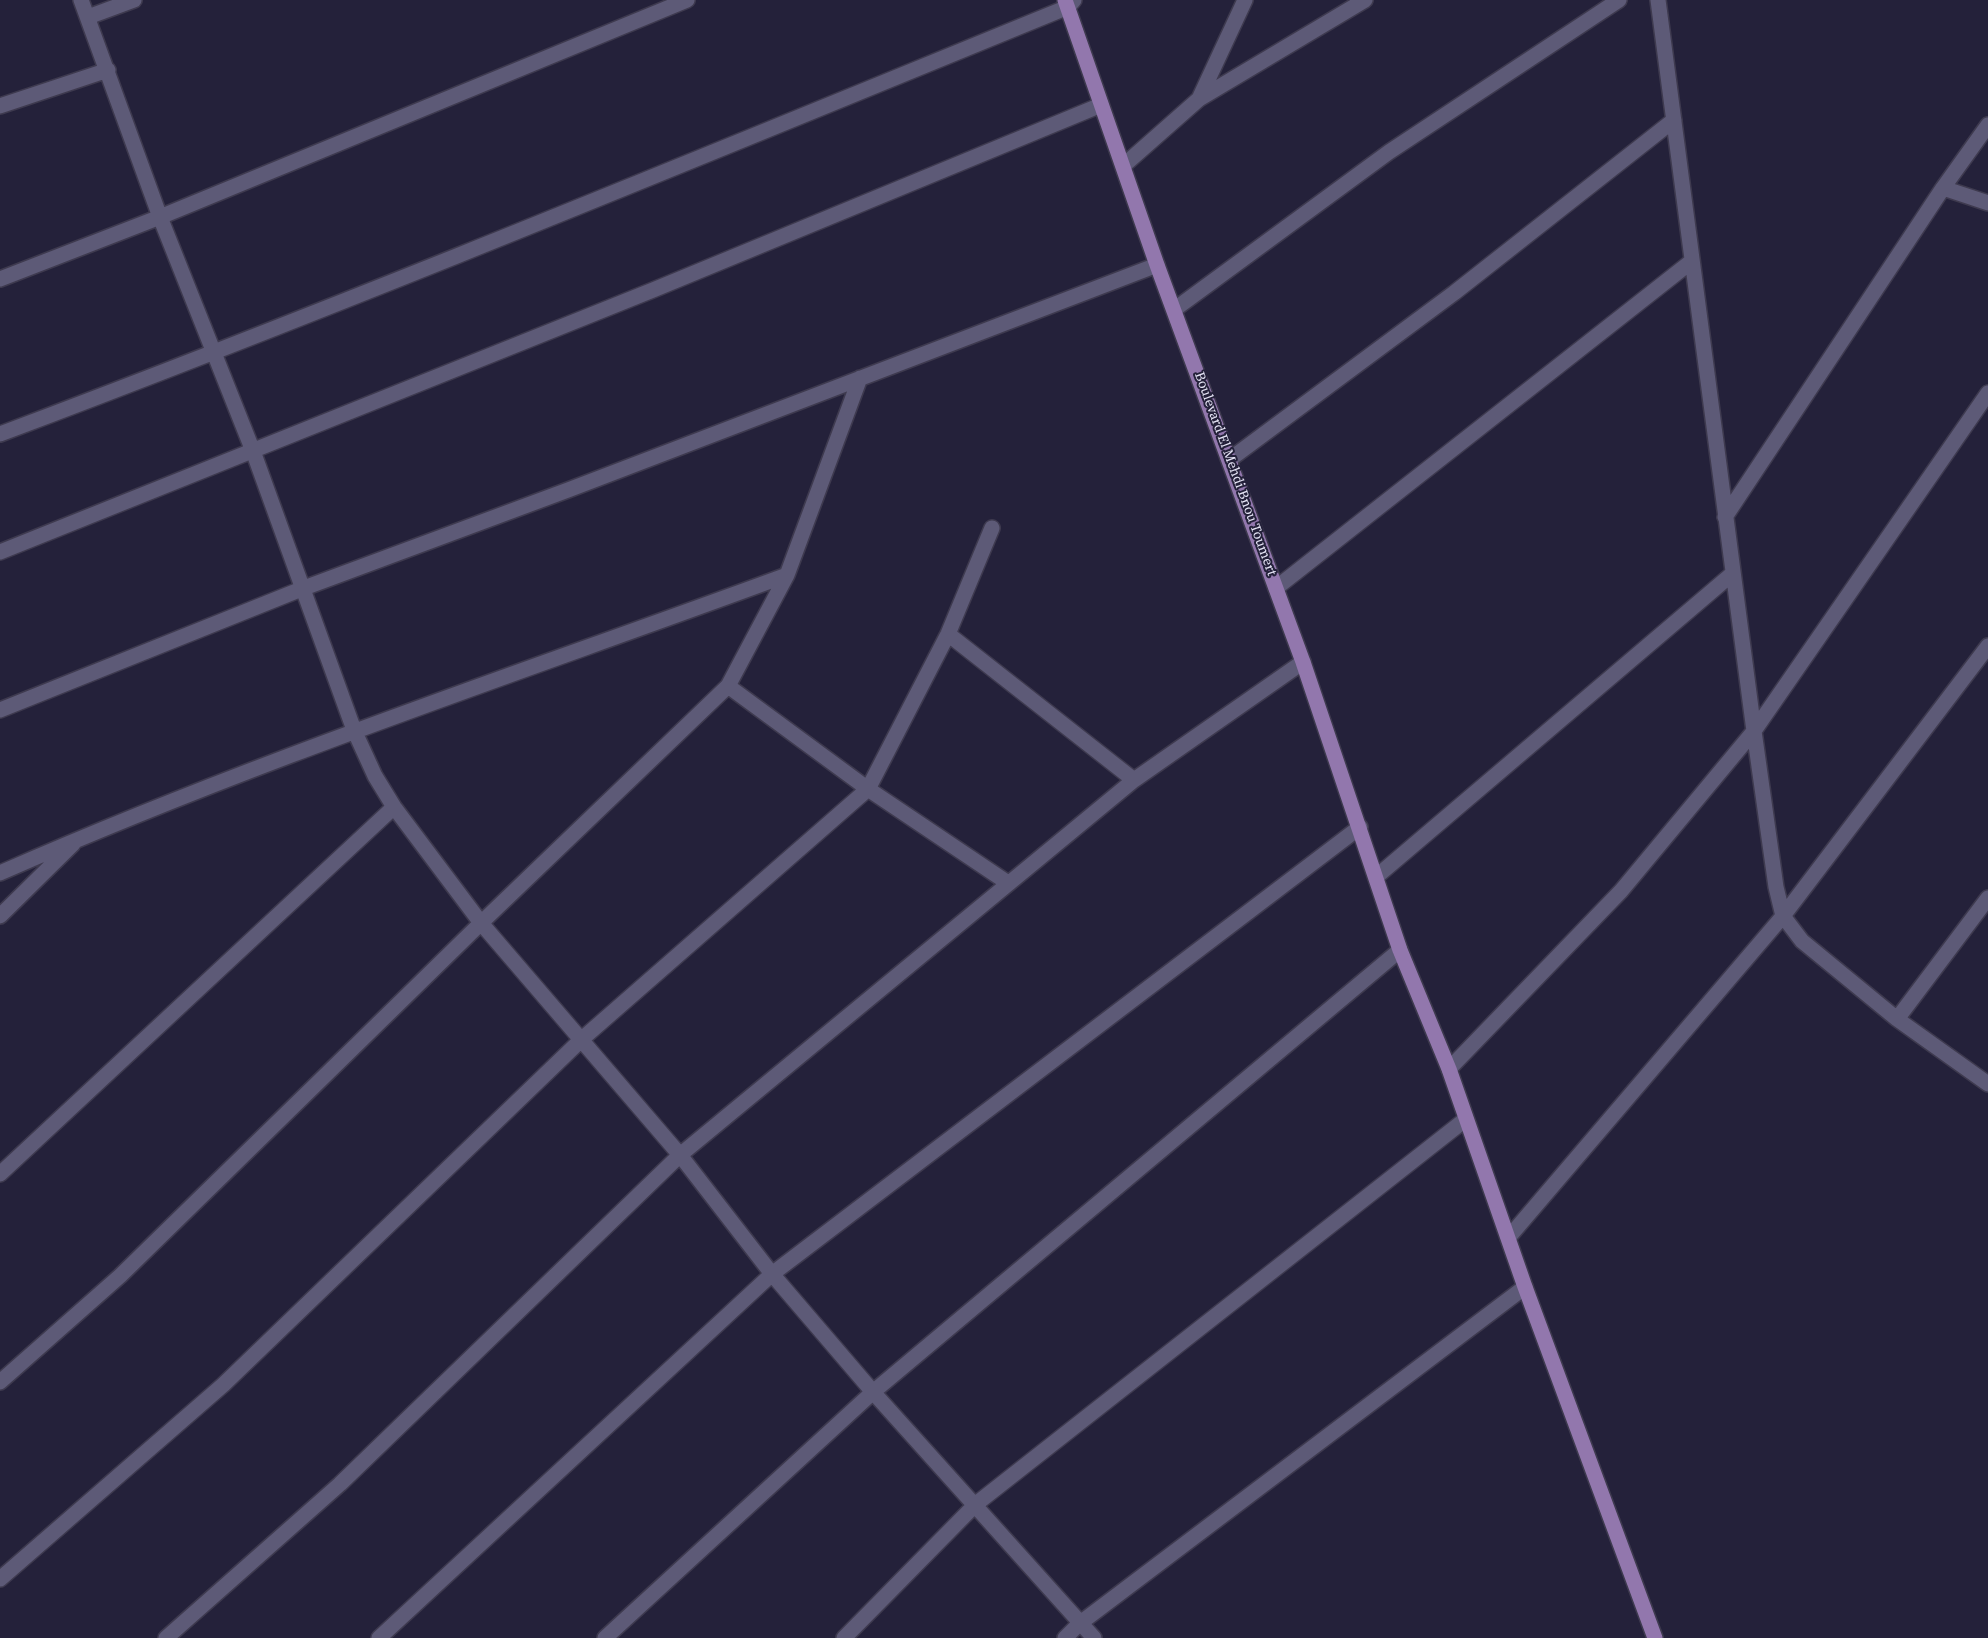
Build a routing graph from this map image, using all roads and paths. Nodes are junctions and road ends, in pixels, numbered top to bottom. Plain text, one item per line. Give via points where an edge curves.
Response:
1 (81, 0) edge
2 (134, 0) edge
3 (687, 0) edge
4 (1245, 0) edge
5 (1365, 0) edge
6 (1619, 0) edge
7 (1658, 0) edge
8 (1069, 2) edge
9 (88, 17) junction
10 (108, 70) junction
11 (1199, 99) junction
12 (1101, 105) junction
13 (0, 106) edge
14 (1674, 120) junction
15 (1988, 125) edge
16 (1123, 166) junction
17 (1942, 188) junction
18 (1988, 203) edge
19 (160, 217) junction
20 (1692, 260) junction
21 (1157, 265) junction
22 (0, 279) edge
23 (1175, 309) junction
24 (215, 353) junction
25 (860, 378) junction
26 (1988, 393) edge
27 (0, 434) edge
28 (253, 451) junction
29 (1229, 460) junction
30 (1725, 517) junction
31 (992, 528) dead end
32 (0, 552) edge
33 (1732, 574) junction
34 (786, 575) junction
35 (304, 588) junction
36 (1276, 588) junction
37 (948, 634) junction
38 (1988, 646) edge
39 (1303, 662) junction
40 (728, 686) junction
41 (0, 710) edge
42 (354, 730) junction
43 (1754, 731) junction
44 (1134, 780) junction
45 (868, 789) junction
46 (394, 806) junction
47 (1360, 827) junction
48 (79, 838) junction
49 (0, 873) edge
50 (1376, 877) junction
51 (1008, 883) junction
52 (1988, 898) edge
53 (0, 916) edge
54 (1783, 916) junction
55 (481, 923) junction
56 (1400, 950) junction
57 (1897, 1019) junction
58 (582, 1039) junction
59 (1449, 1069) junction
60 (1988, 1084) edge
61 (1466, 1119) junction
62 (680, 1155) junction
63 (0, 1174) edge
64 (1509, 1237) junction
65 (772, 1274) junction
66 (1525, 1287) junction
67 (0, 1382) edge
68 (873, 1392) junction
69 (976, 1504) junction
70 (0, 1579) edge
71 (1079, 1624) junction
72 (166, 1638) edge
73 (379, 1638) edge
74 (606, 1638) edge
75 (844, 1638) edge
76 (1065, 1638) edge
77 (1094, 1638) edge
78 (1655, 1638) edge

1 - 9 street
2 - 9 street
3 - 19 street
4 - 11 street
5 - 11 street
6 - 23 street via 1389,152
7 - 14 street
8 - 12 main road, Boulevard El Mehdi Bnou Toumert
8 - 24 street
9 - 10 street
10 - 13 street
10 - 19 street
11 - 16 street
12 - 16 main road, Boulevard El Mehdi Bnou Toumert
12 - 28 street
14 - 20 street
14 - 29 street via 1454,293
15 - 17 street
16 - 21 main road, Boulevard El Mehdi Bnou Toumert
17 - 18 street
17 - 30 street
19 - 22 street
19 - 24 street
20 - 30 street
20 - 36 street
21 - 23 main road, Boulevard El Mehdi Bnou Toumert
21 - 25 street
23 - 29 main road, Boulevard El Mehdi Bnou Toumert
24 - 27 street
24 - 28 street
25 - 34 street
25 - 35 street
26 - 43 street
28 - 32 street
28 - 35 street
29 - 36 main road, Boulevard El Mehdi Bnou Toumert
30 - 33 street
31 - 37 street
33 - 43 street
33 - 50 street
34 - 40 street
34 - 42 street
35 - 41 street
35 - 42 street
36 - 39 main road, Boulevard El Mehdi Bnou Toumert
37 - 44 street
37 - 45 street
38 - 54 street
39 - 44 street
39 - 47 main road, Boulevard El Mehdi Bnou Toumert
40 - 45 street
40 - 55 street
42 - 46 street via 375,776
42 - 48 street
43 - 54 street
43 - 59 street via 1621,892
44 - 51 street
45 - 51 street
45 - 58 street
46 - 55 street
46 - 63 street
47 - 50 main road, Boulevard El Mehdi Bnou Toumert
47 - 65 street
48 - 49 street
48 - 53 street
50 - 56 main road, Boulevard El Mehdi Bnou Toumert
51 - 62 street
52 - 57 street
54 - 57 street via 1802,941
54 - 64 street
55 - 58 street
55 - 67 street via 120,1276
56 - 59 main road, Boulevard El Mehdi Bnou Toumert
56 - 68 street
57 - 60 street
58 - 62 street
58 - 70 street via 224,1385
59 - 61 main road, Boulevard El Mehdi Bnou Toumert
61 - 64 main road, Boulevard El Mehdi Bnou Toumert
61 - 69 street
62 - 65 street
62 - 72 street via 340,1484
64 - 66 main road, Boulevard El Mehdi Bnou Toumert
65 - 68 street
65 - 73 street
66 - 71 street
66 - 78 main road, Boulevard El Mehdi Bnou Toumert
68 - 69 street
68 - 74 street
69 - 71 street
69 - 75 street
71 - 76 street
71 - 77 street

